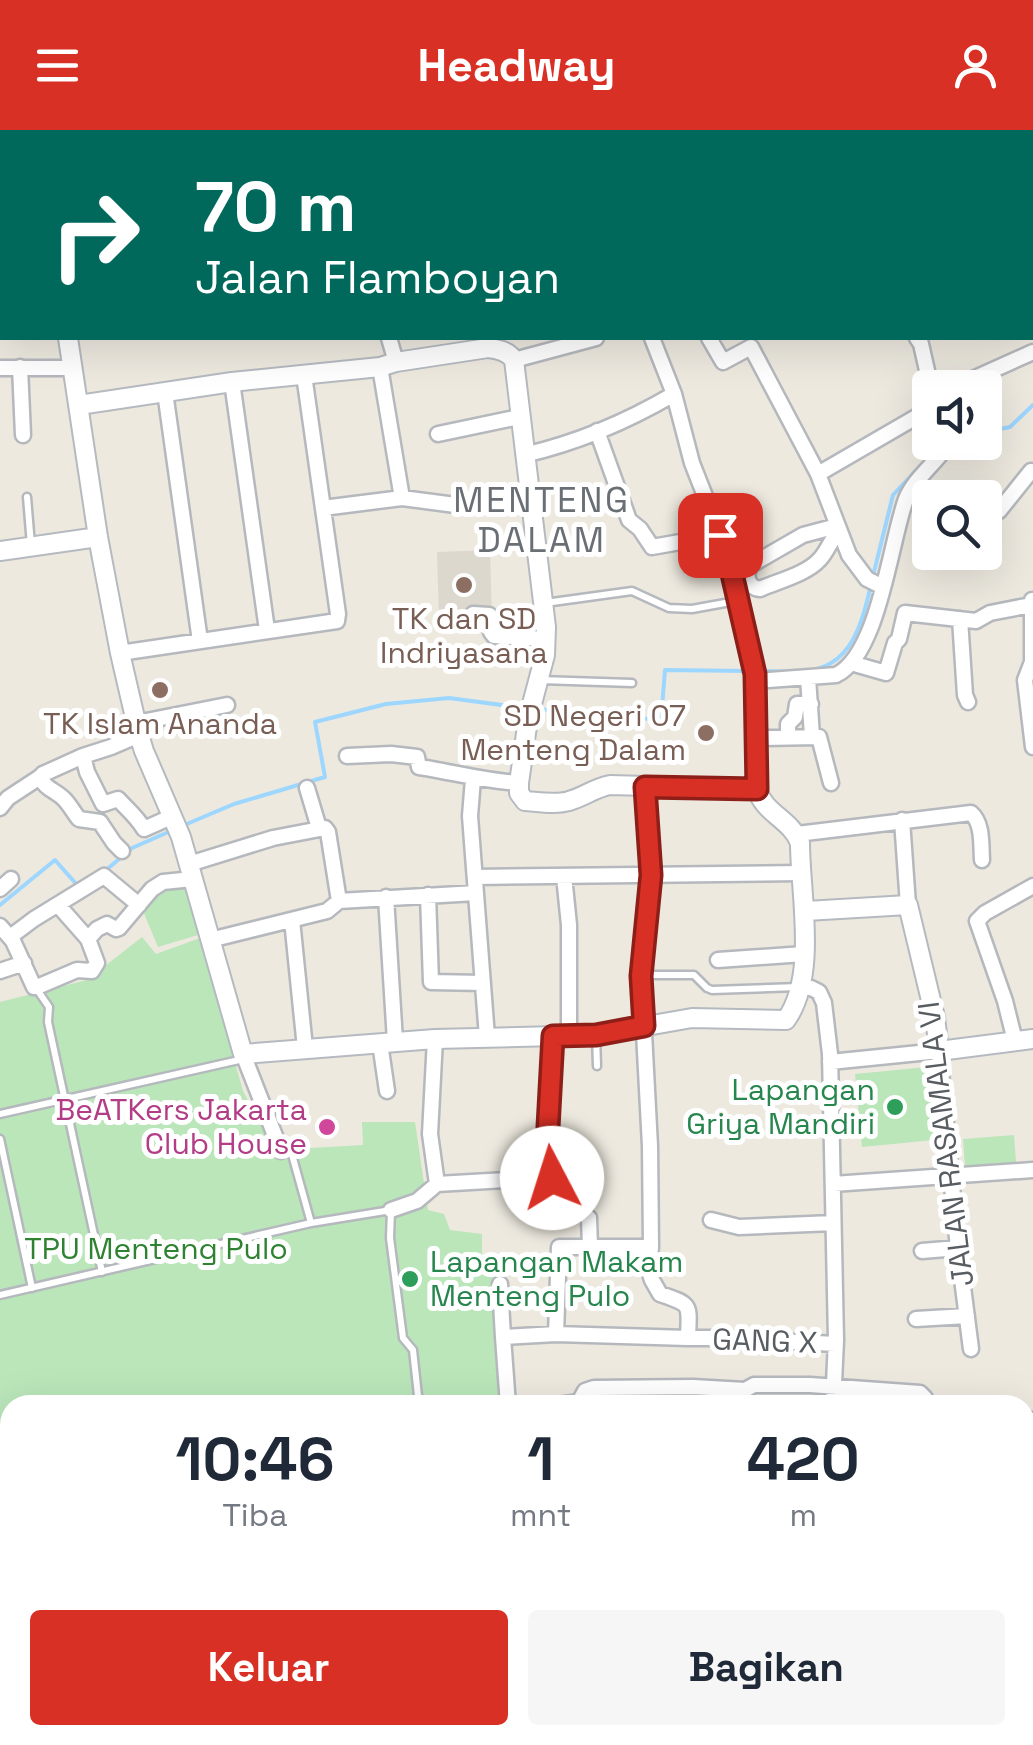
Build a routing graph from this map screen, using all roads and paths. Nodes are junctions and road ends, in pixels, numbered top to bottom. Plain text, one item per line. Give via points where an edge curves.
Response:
1 (68, 340) edge
2 (389, 340) edge
3 (589, 340) edge
4 (653, 340) edge
5 (710, 340) edge
6 (918, 340) edge
7 (1033, 352) edge
8 (514, 360) junction
9 (388, 364) junction
10 (20, 367) junction
11 (0, 368) edge
12 (74, 368) junction
13 (927, 370) edge
14 (993, 370) edge
15 (304, 375) junction
16 (232, 382) junction
17 (165, 392) junction
18 (674, 394) junction
19 (79, 405) junction
20 (519, 418) junction
21 (912, 419) edge
22 (597, 431) junction
23 (438, 434) dead end
24 (22, 435) dead end
25 (524, 455) junction
26 (936, 460) edge
27 (1031, 471) edge
28 (818, 474) junction
29 (919, 480) edge
30 (912, 489) edge
31 (27, 497) dead end
32 (402, 498) junction
33 (463, 506) dead end
34 (1002, 506) edge
35 (323, 508) junction
36 (838, 529) junction
37 (720, 535) junction
38 (98, 537) junction
39 (32, 546) junction
40 (0, 551) edge
41 (883, 587) junction
42 (737, 600) junction
43 (1032, 602) edge
44 (545, 603) junction
45 (473, 614) dead end
46 (960, 619) junction
47 (267, 630) junction
48 (546, 639) junction
49 (200, 641) junction
50 (120, 653) junction
51 (852, 663) junction
52 (754, 671) junction
53 (808, 678) junction
54 (538, 680) junction
55 (632, 683) dead end
56 (968, 702) dead end
57 (810, 704) junction
58 (227, 705) dead end
59 (138, 729) junction
60 (812, 736) junction
61 (788, 737) junction
62 (757, 738) junction
63 (1033, 748) edge
64 (83, 756) junction
65 (347, 756) dead end
66 (40, 777) junction
67 (473, 779) junction
68 (518, 783) junction
69 (831, 783) dead end
70 (645, 787) junction
71 (307, 788) dead end
72 (757, 789) junction
73 (0, 808) edge
74 (902, 820) junction
75 (175, 826) junction
76 (319, 828) junction
77 (144, 829) junction
78 (797, 834) junction
79 (982, 860) dead end
80 (191, 872) junction
81 (802, 873) junction
82 (651, 875) junction
83 (475, 876) junction
84 (564, 876) junction
85 (1033, 886) edge
86 (476, 893) junction
87 (428, 895) junction
88 (386, 897) junction
89 (339, 901) junction
90 (908, 904) junction
91 (58, 905) junction
92 (139, 905) junction
93 (806, 911) junction
94 (292, 920) junction
95 (5, 932) edge
96 (88, 938) junction
97 (210, 940) junction
98 (804, 954) junction
99 (718, 960) dead end
100 (24, 963) junction
101 (0, 971) edge
102 (641, 976) junction
103 (483, 983) junction
104 (36, 987) junction
105 (800, 987) junction
106 (644, 1026) junction
107 (596, 1035) junction
108 (561, 1036) junction
109 (488, 1037) junction
110 (435, 1039) junction
111 (1024, 1040) edge
112 (388, 1042) junction
113 (305, 1048) junction
114 (940, 1051) junction
115 (243, 1054) junction
116 (830, 1062) junction
117 (597, 1066) dead end
118 (387, 1092) dead end
119 (65, 1099) junction
120 (0, 1114) edge
121 (0, 1139) edge
122 (280, 1151) joint
123 (1033, 1170) edge
124 (953, 1177) junction
125 (552, 1178) junction
126 (437, 1184) junction
127 (833, 1184) junction
128 (391, 1210) junction
129 (712, 1220) dead end
130 (833, 1222) junction
131 (311, 1223) junction
132 (590, 1247) junction
133 (652, 1247) junction
134 (958, 1248) junction
135 (922, 1251) dead end
136 (102, 1272) junction
137 (500, 1284) dead end
138 (32, 1288) junction
139 (0, 1295) edge
140 (967, 1316) junction
141 (916, 1319) dead end
142 (556, 1334) junction
143 (502, 1337) junction
144 (688, 1338) junction
145 (836, 1344) junction
146 (971, 1349) dead end
147 (834, 1386) junction
148 (647, 1387) junction
149 (418, 1395) edge
150 (507, 1395) edge
151 (582, 1395) edge
152 (647, 1395) edge
153 (834, 1395) edge
154 (922, 1395) edge

1 - 12 street
2 - 9 street
3 - 8 street
4 - 18 street
5 - 28 street via 722,362 751,347
6 - 13 street
7 - 14 street
8 - 9 street via 488,348
8 - 20 street
9 - 15 street
9 - 32 street
10 - 11 street
10 - 12 street
10 - 24 street
12 - 19 street
15 - 16 street
15 - 35 street
16 - 17 street
16 - 47 street
17 - 19 street
17 - 49 street
18 - 22 street
18 - 37 street
19 - 38 street
20 - 23 street
20 - 25 street
21 - 28 street
22 - 25 street
22 - 37 street via 629,520 652,547
25 - 44 street
26 - 29 street
27 - 34 street
28 - 36 street
30 - 41 street
31 - 39 lane
32 - 33 street
32 - 35 street
35 - 47 street via 337,620
36 - 36 street via 816,563 760,589 750,583 751,565 804,536
36 - 41 street via 849,556
37 - 42 street
38 - 39 street
38 - 50 street
39 - 40 street
41 - 51 street
42 - 44 lane via 692,610 669,608 632,591
42 - 52 street
43 - 46 street
43 - 63 street via 1026,680
44 - 48 street
45 - 48 street via 489,614 494,636
46 - 51 street via 905,613 886,673
46 - 56 street
47 - 49 street
48 - 54 street
49 - 50 street
50 - 59 street
51 - 53 street via 836,676
52 - 53 street
52 - 62 street
53 - 57 street
54 - 55 lane
54 - 68 street
57 - 60 street
57 - 61 street via 796,705
58 - 59 street
59 - 64 street
59 - 75 street
60 - 61 street
60 - 69 street via 822,740
61 - 62 street
62 - 72 street
64 - 66 street
64 - 77 street via 103,804 118,799
65 - 67 street via 416,756 419,768
66 - 73 street
66 - 77 street via 79,819 100,822 118,847
67 - 68 street
67 - 83 street
68 - 70 street via 525,800 561,803 610,785
70 - 72 street
70 - 82 street
71 - 76 street
72 - 78 street via 768,810
74 - 78 street
74 - 79 street via 974,814
74 - 90 street, JALAN RASAMALA VI
75 - 77 street
75 - 80 street
76 - 80 street via 273,838
76 - 89 street via 328,832
78 - 81 street
80 - 92 street via 163,882
80 - 97 street
81 - 82 street
81 - 93 street
82 - 84 street
82 - 102 street
83 - 84 street
83 - 86 street
84 - 108 street via 569,925
85 - 111 street via 977,921
86 - 87 street
86 - 103 street
87 - 88 street
87 - 103 street via 431,982
88 - 89 street
88 - 112 street
89 - 94 street
90 - 93 street
90 - 114 street, JALAN RASAMALA VI
91 - 92 street via 104,876
91 - 95 street
91 - 96 street
92 - 96 street via 119,928 107,924
93 - 98 street
94 - 97 street
94 - 113 street
95 - 100 street
96 - 104 street via 97,963 92,971 76,970
97 - 115 street
98 - 99 street
98 - 105 street
100 - 101 street
100 - 104 street
102 - 105 lane via 694,975 712,990
102 - 106 street
103 - 109 street
104 - 119 lane via 49,1008
105 - 106 street via 782,1021 692,1018
105 - 116 street via 819,992 824,1003
106 - 107 street
106 - 133 street
107 - 108 street
107 - 117 lane
108 - 109 street
108 - 125 street via 548,1127
109 - 110 street
110 - 112 street
110 - 126 street via 430,1134
111 - 114 street
112 - 113 street
112 - 118 street
113 - 115 street
114 - 116 street
114 - 124 street, JALAN RASAMALA VI
115 - 119 lane
115 - 122 street
116 - 127 street
119 - 120 lane
119 - 136 lane
121 - 138 lane
122 - 131 lane via 291,1150
123 - 124 street
124 - 127 street
124 - 134 street, JALAN RASAMALA VI
125 - 126 street
125 - 132 street via 578,1176
126 - 128 street
127 - 130 street
128 - 131 lane
128 - 149 lane via 402,1338 413,1350
129 - 130 street via 738,1227
130 - 145 street
131 - 136 lane
132 - 133 street
132 - 142 street via 559,1247
133 - 144 street, GANG X via 652,1280 662,1295 684,1300
134 - 135 street
134 - 140 street, JALAN RASAMALA VI
136 - 138 lane
137 - 143 street
138 - 139 lane
140 - 141 street
140 - 146 street, JALAN RASAMALA VI
142 - 143 street
142 - 144 street
143 - 150 street
144 - 145 street, GANG X
145 - 147 street
147 - 148 street
147 - 153 street
147 - 154 street
148 - 151 street via 590,1388
148 - 152 street

